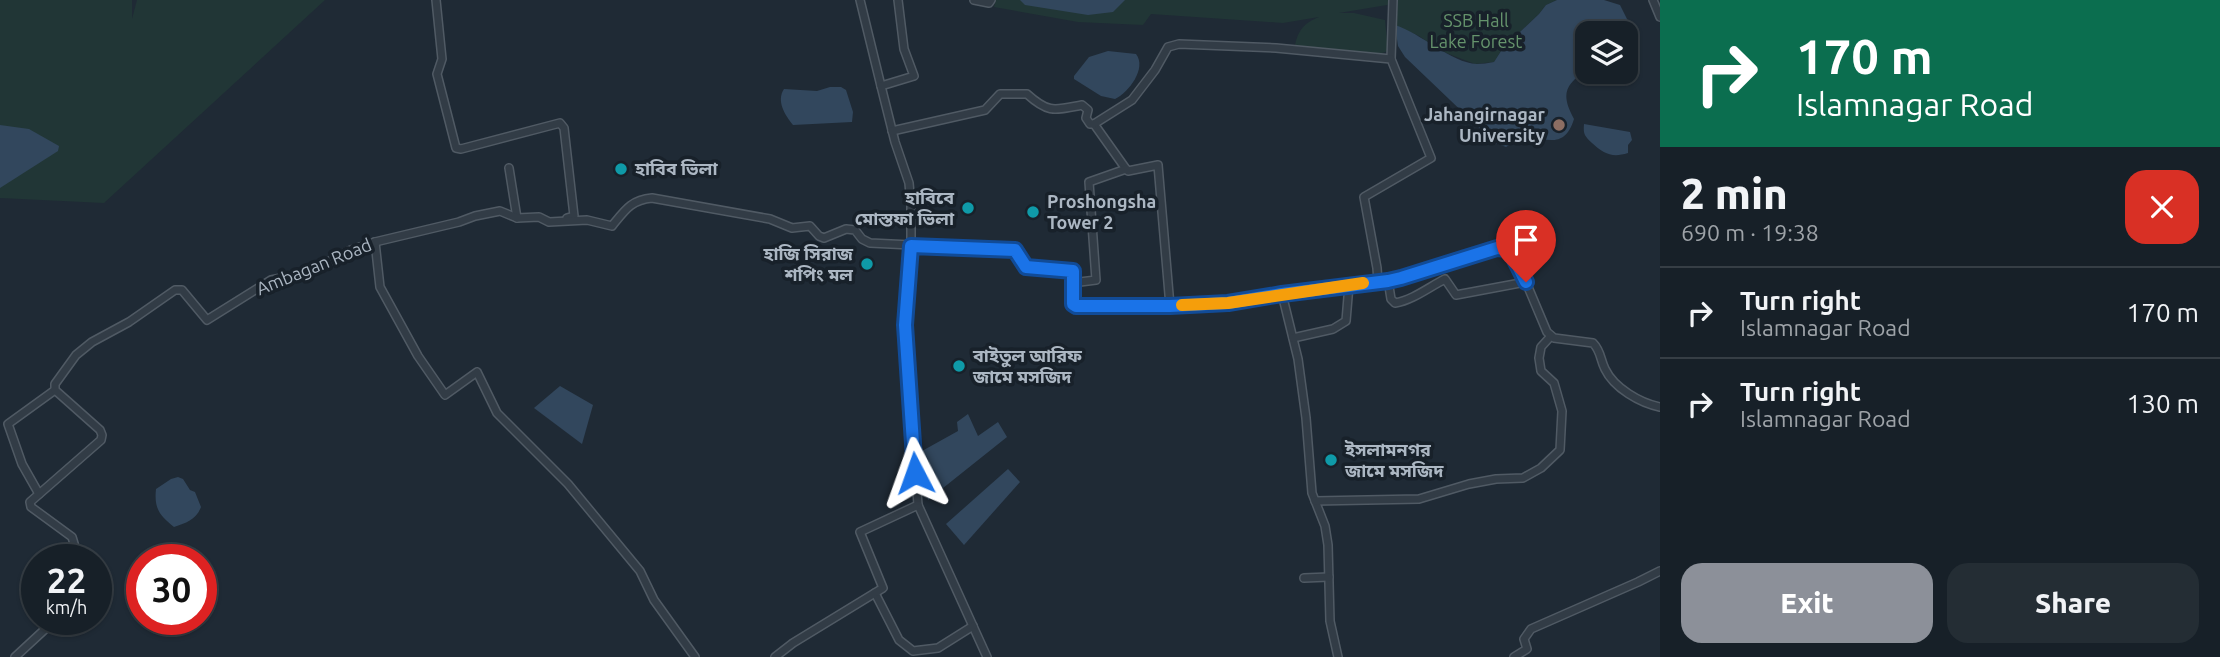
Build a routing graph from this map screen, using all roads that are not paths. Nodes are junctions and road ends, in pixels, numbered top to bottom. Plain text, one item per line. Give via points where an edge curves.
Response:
1 (436, 0) edge
2 (860, 0) edge
3 (898, 0) edge
4 (974, 0) edge
5 (991, 0) edge
6 (1393, 0) edge
7 (1653, 0) edge
8 (1660, 17) edge
9 (1391, 59) junction
10 (881, 86) junction
11 (1094, 124) junction
12 (892, 131) junction
13 (509, 168) dead end
14 (1126, 169) junction
15 (517, 218) junction
16 (556, 221) junction
17 (375, 242) junction
18 (911, 246) junction
19 (1388, 281) junction
20 (1378, 282) junction
21 (1526, 282) junction
22 (1072, 283) junction
23 (1349, 285) junction
24 (1282, 294) junction
25 (1170, 306) junction
26 (1551, 336) junction
27 (1293, 338) junction
28 (55, 390) junction
29 (1660, 407) edge
30 (39, 494) junction
31 (1315, 501) junction
32 (918, 505) junction
33 (74, 544) edge
34 (1660, 571) edge
35 (1329, 577) junction
36 (1304, 578) dead end
37 (875, 593) junction
38 (973, 626) junction
39 (39, 635) edge
40 (1529, 653) edge
41 (16, 656) edge
42 (695, 657) edge
43 (775, 657) edge
44 (987, 657) edge
45 (1338, 657) edge
46 (1514, 657) edge

1 - 16 street via 442,58 437,74 456,148 560,123 574,216
2 - 10 street
3 - 10 street via 904,49 914,76
4 - 5 street
6 - 9 street
7 - 8 street
9 - 11 street via 1179,44 1168,47 1132,100
9 - 20 street via 1431,158 1364,197
10 - 12 street
11 - 12 street via 1086,118 1082,105 1043,108 1027,94 1000,94 985,110
11 - 14 street
12 - 18 street via 909,183
13 - 15 street
14 - 22 street via 1089,182 1096,281
14 - 25 street via 1158,165
15 - 16 street, Ambagan Road
15 - 17 street, Ambagan Road via 500,211
16 - 18 street, Ambagan Road via 587,220 612,226 638,199 652,198 770,219 792,228 810,226 824,238 846,229 855,230 870,243
17 - 28 street, Ambagan Road via 307,273 271,280 206,320 182,290 175,290 76,355
17 - 42 street via 380,287 445,395 477,372 497,414 568,484 640,570 654,600
18 - 22 street via 1015,250 1026,267 1073,271
18 - 32 street via 905,325
19 - 20 street
19 - 21 street via 1497,248 1507,249
19 - 21 street via 1395,303 1408,301 1445,279 1456,295
20 - 23 street
21 - 26 street
22 - 25 street via 1076,306
23 - 24 street
23 - 27 street via 1346,321 1333,329
24 - 25 street
24 - 27 street
26 - 29 street via 1593,343 1615,383
26 - 31 street via 1541,347 1539,358 1541,371 1554,383 1562,411 1560,450 1541,468 1523,478 1469,484 1419,499
27 - 31 street
28 - 30 street via 8,424
28 - 30 street via 102,435
30 - 33 street via 31,507 72,537
31 - 35 street via 1325,526
32 - 37 street via 860,532 883,588
32 - 38 street
34 - 40 street via 1531,629 1524,639
35 - 36 street
35 - 45 street
37 - 38 street via 899,640 913,652 938,648
37 - 43 street
38 - 44 street
39 - 41 street
40 - 46 street

